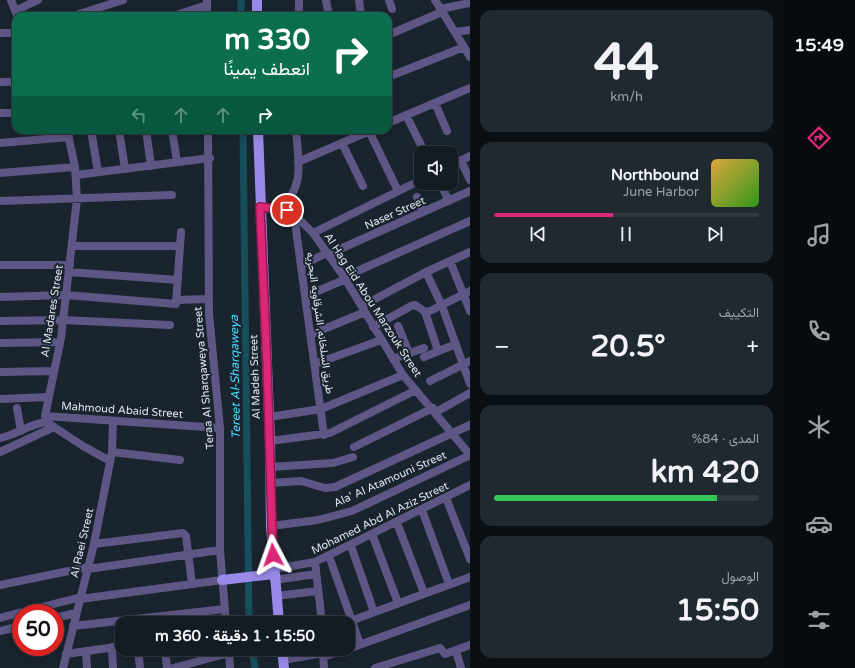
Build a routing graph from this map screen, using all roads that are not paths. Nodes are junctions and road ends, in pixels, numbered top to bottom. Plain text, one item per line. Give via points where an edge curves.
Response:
1 (11, 0) edge
2 (38, 0) edge
3 (123, 0) edge
4 (257, 0) edge
5 (299, 0) edge
6 (326, 0) edge
7 (359, 0) edge
8 (389, 0) edge
9 (435, 0) edge
10 (207, 3) edge
11 (470, 4) edge
12 (392, 9) dead end
13 (441, 10) junction
14 (16, 12) edge
15 (20, 12) edge
16 (86, 12) edge
17 (183, 12) edge
18 (257, 12) edge
19 (299, 12) edge
20 (328, 12) edge
21 (360, 12) edge
22 (470, 30) edge
23 (454, 32) junction
24 (0, 33) edge
25 (12, 33) edge
26 (392, 33) edge
27 (464, 47) junction
28 (470, 57) edge
29 (392, 75) edge
30 (0, 82) edge
31 (12, 82) edge
32 (470, 88) edge
33 (435, 103) junction
34 (0, 113) edge
35 (12, 113) edge
36 (406, 115) junction
37 (392, 121) edge
38 (447, 131) dead end
39 (57, 134) edge
40 (70, 134) edge
41 (92, 134) edge
42 (120, 134) edge
43 (147, 134) edge
44 (173, 134) edge
45 (208, 134) edge
46 (258, 134) edge
47 (296, 134) edge
48 (364, 134) edge
49 (372, 134) edge
50 (0, 143) edge
51 (342, 143) junction
52 (422, 146) edge
53 (470, 156) edge
54 (210, 158) junction
55 (461, 161) junction
56 (177, 162) junction
57 (298, 162) junction
58 (458, 162) edge
59 (75, 166) junction
60 (151, 166) junction
61 (125, 169) junction
62 (98, 172) junction
63 (0, 173) edge
64 (76, 175) junction
65 (470, 180) edge
66 (414, 183) edge
67 (363, 186) dead end
68 (444, 190) edge
69 (398, 191) junction
70 (470, 191) edge
71 (172, 195) dead end
72 (417, 197) dead end
73 (77, 199) junction
74 (0, 201) edge
75 (449, 201) junction
76 (260, 207) junction
77 (279, 208) junction
78 (423, 212) junction
79 (294, 216) junction
80 (470, 221) edge
81 (181, 232) dead end
82 (313, 233) junction
83 (72, 246) junction
84 (180, 246) junction
85 (470, 252) edge
86 (328, 254) junction
87 (450, 261) junction
88 (0, 265) edge
89 (302, 265) junction
90 (69, 268) junction
91 (426, 272) junction
92 (345, 278) junction
93 (178, 280) junction
94 (467, 293) edge
95 (66, 295) junction
96 (306, 296) junction
97 (0, 297) edge
98 (209, 299) junction
99 (177, 302) junction
100 (442, 306) junction
101 (364, 309) junction
102 (470, 311) edge
103 (425, 312) junction
104 (63, 320) junction
105 (0, 321) edge
106 (170, 325) dead end
107 (373, 326) junction
108 (398, 326) dead end
109 (312, 334) junction
110 (381, 340) junction
111 (60, 342) junction
112 (0, 343) edge
113 (456, 344) junction
114 (438, 351) junction
115 (409, 353) junction
116 (393, 359) junction
117 (467, 362) edge
118 (315, 364) junction
119 (54, 371) junction
120 (0, 372) edge
121 (403, 375) junction
122 (430, 381) dead end
123 (470, 384) edge
124 (416, 390) junction
125 (470, 393) edge
126 (48, 397) junction
127 (0, 399) edge
128 (17, 408) dead end
129 (321, 408) junction
130 (434, 410) junction
131 (269, 417) junction
132 (46, 418) junction
133 (112, 420) junction
134 (470, 425) edge
135 (54, 427) junction
136 (220, 428) junction
137 (21, 431) junction
138 (324, 434) junction
139 (454, 434) junction
140 (0, 438) edge
141 (270, 441) junction
142 (467, 446) edge
143 (354, 447) dead end
144 (0, 452) edge
145 (112, 452) junction
146 (470, 455) edge
147 (353, 457) dead end
148 (180, 460) dead end
149 (110, 461) junction
150 (270, 467) junction
151 (271, 483) junction
152 (469, 488) edge
153 (446, 498) junction
154 (422, 510) junction
155 (397, 523) junction
156 (271, 526) junction
157 (372, 534) junction
158 (94, 544) junction
159 (351, 546) junction
160 (220, 550) junction
161 (188, 555) junction
162 (329, 556) junction
163 (470, 559) edge
164 (315, 562) junction
165 (88, 568) junction
166 (274, 574) junction
167 (316, 574) junction
168 (470, 577) edge
169 (226, 580) junction
170 (192, 584) junction
171 (449, 584) junction
172 (0, 585) edge
173 (318, 591) junction
174 (424, 594) junction
175 (276, 596) junction
176 (80, 598) junction
177 (398, 603) junction
178 (470, 605) edge
179 (224, 608) junction
180 (374, 612) junction
181 (76, 613) junction
182 (64, 616) edge
183 (225, 616) edge
184 (278, 616) edge
185 (321, 616) edge
186 (346, 616) edge
187 (0, 618) edge
188 (355, 619) edge
189 (73, 626) junction
190 (12, 628) edge
191 (0, 631) edge
192 (355, 635) edge
193 (360, 644) junction
194 (355, 646) edge
195 (470, 646) edge
196 (112, 647) junction
197 (115, 647) edge
198 (456, 650) junction
199 (86, 651) junction
200 (66, 654) junction
201 (139, 656) edge
202 (166, 656) edge
203 (213, 656) edge
204 (229, 656) edge
205 (312, 656) edge
206 (323, 656) edge
207 (284, 664) edge
208 (63, 668) edge
209 (87, 668) edge
210 (113, 668) edge
211 (140, 668) edge
212 (167, 668) edge
213 (173, 668) edge
214 (230, 668) edge
215 (324, 668) edge
216 (375, 668) edge
217 (462, 668) edge

1 - 14 street
2 - 15 street
3 - 16 street
4 - 18 main road
5 - 19 street
6 - 20 street
7 - 21 street
8 - 12 street
9 - 13 street
10 - 17 street
11 - 13 street
13 - 23 street
13 - 26 street
22 - 23 street
23 - 27 street
24 - 25 street
27 - 28 street
27 - 29 street
30 - 31 street
32 - 33 street
33 - 36 street
33 - 38 street
34 - 35 street
36 - 37 street
36 - 52 street
39 - 50 street
40 - 59 street, Al Madares Street
41 - 62 street
42 - 61 street
43 - 60 street
44 - 56 street
45 - 54 street, Teraa Al Sharqaweya Street
46 - 76 main road, Al Madeh Street
47 - 57 street
48 - 51 street
49 - 69 street
51 - 57 street
51 - 67 street
53 - 55 street
54 - 56 street
54 - 98 street, Teraa Al Sharqaweya Street
55 - 58 street
55 - 65 street
56 - 60 street
57 - 77 street via 297,186 293,195
59 - 63 street
59 - 64 street, Al Madares Street
60 - 61 street
61 - 62 street
62 - 64 street
64 - 73 street, Al Madares Street
66 - 69 street
68 - 75 street
69 - 82 street
70 - 75 street, Naser Street
71 - 73 street
72 - 78 street
73 - 74 street
73 - 83 street, Al Madares Street
75 - 78 street, Naser Street
76 - 77 street, Al Hag Eid Abou Marzouk Street
76 - 131 main road, Al Madeh Street
77 - 79 street, Al Hag Eid Abou Marzouk Street
78 - 86 street, Naser Street
79 - 82 street, Al Hag Eid Abou Marzouk Street
79 - 89 street, طريق السلخانه, الشرقاويه البحريه
80 - 92 street
81 - 84 street
82 - 86 street, Al Hag Eid Abou Marzouk Street
83 - 84 street
83 - 90 street, Al Madares Street
84 - 93 street
85 - 87 street
86 - 89 street, Naser Street
86 - 92 street, Al Hag Eid Abou Marzouk Street
87 - 91 street
87 - 94 street
88 - 90 street
89 - 96 street, طريق السلخانه, الشرقاويه البحريه
90 - 93 street
90 - 95 street, Al Madares Street
91 - 100 street
91 - 101 street
92 - 96 street
92 - 101 street, Al Hag Eid Abou Marzouk Street
93 - 99 street
94 - 100 street
94 - 102 street
95 - 97 street
95 - 99 street
95 - 104 street, Al Madares Street
96 - 109 street, طريق السلخانه, الشرقاويه البحريه
98 - 99 street
98 - 136 street, Teraa Al Sharqaweya Street
100 - 103 street
100 - 113 street
101 - 107 street, Al Hag Eid Abou Marzouk Street
101 - 109 street
103 - 107 street via 415,305 411,306
103 - 114 street
104 - 105 street
104 - 106 street
104 - 111 street, Al Madares Street
107 - 110 street, Al Hag Eid Abou Marzouk Street
108 - 115 street
109 - 118 street, طريق السلخانه, الشرقاويه البحريه
110 - 116 street, Al Hag Eid Abou Marzouk Street
110 - 118 street
111 - 112 street
111 - 119 street, Al Madares Street
113 - 114 street
113 - 117 street
114 - 115 street
115 - 116 street
116 - 121 street, Al Hag Eid Abou Marzouk Street
117 - 122 street
117 - 123 street
118 - 129 street, طريق السلخانه, الشرقاويه البحريه
119 - 120 street
119 - 126 street, Al Madares Street
121 - 124 street, Al Hag Eid Abou Marzouk Street
121 - 129 street
124 - 130 street, Al Hag Eid Abou Marzouk Street
124 - 138 street
125 - 130 street
126 - 127 street
126 - 132 street, Al Madares Street
128 - 137 street
129 - 131 street
129 - 138 street, طريق السلخانه, الشرقاويه البحريه
130 - 139 street, Al Hag Eid Abou Marzouk Street
130 - 143 street
131 - 141 main road, Al Madeh Street
132 - 133 street, Mahmoud Abaid Street
132 - 135 street
132 - 137 street
133 - 136 street, Mahmoud Abaid Street
133 - 145 street, Al Raei Street
134 - 139 street
135 - 144 street
135 - 149 street
136 - 160 street, Teraa Al Sharqaweya Street
137 - 140 street
138 - 141 street
139 - 142 street, Al Hag Eid Abou Marzouk Street
139 - 151 street via 335,487 325,488 301,481
141 - 150 main road, Al Madeh Street
142 - 146 street, Al Hag Eid Abou Marzouk Street
145 - 148 street
145 - 149 street, Al Raei Street
146 - 156 street, Ala' Al Atamouni Street via 344,514
147 - 150 street via 333,463
149 - 158 street, Al Raei Street
150 - 151 main road, Al Madeh Street
151 - 156 main road, Al Madeh Street
152 - 153 street, Mohamed Abd Al Aziz Street
153 - 154 street, Mohamed Abd Al Aziz Street
153 - 163 street
154 - 155 street, Mohamed Abd Al Aziz Street
154 - 171 street
155 - 157 street, Mohamed Abd Al Aziz Street
155 - 174 street
156 - 166 main road, Al Madeh Street
157 - 159 street, Mohamed Abd Al Aziz Street
157 - 177 street
158 - 161 street via 181,532 186,536
158 - 165 street, Al Raei Street
159 - 162 street, Mohamed Abd Al Aziz Street
159 - 180 street
160 - 161 street
160 - 169 street, Teraa Al Sharqaweya Street
161 - 165 street
161 - 170 street
162 - 164 street, Mohamed Abd Al Aziz Street
162 - 186 street
164 - 166 street, Mohamed Abd Al Aziz Street
164 - 167 street
165 - 172 street
165 - 176 street, Al Raei Street
166 - 167 street
166 - 169 main road
166 - 175 main road, Al Madeh Street
167 - 173 street
168 - 171 street
169 - 170 street
169 - 179 street, Teraa Al Sharqaweya Street
170 - 176 street
171 - 174 street
173 - 175 street
173 - 185 street
174 - 177 street
175 - 184 main road, Al Madeh Street
176 - 181 street, Al Raei Street
176 - 187 street
177 - 180 street
178 - 193 street
179 - 183 street, Teraa Al Sharqaweya Street
179 - 189 street
180 - 188 street
181 - 182 street
181 - 189 street, Al Raei Street
189 - 200 street, Al Raei Street
190 - 191 street
192 - 193 street
193 - 194 street
195 - 198 street
196 - 197 street
196 - 199 street
196 - 210 street
198 - 216 street via 444,654 440,648
198 - 217 street
199 - 200 street
199 - 209 street
200 - 208 street, Al Raei Street
201 - 211 street
202 - 212 street
203 - 213 street
204 - 214 street
205 - 207 street
206 - 215 street

